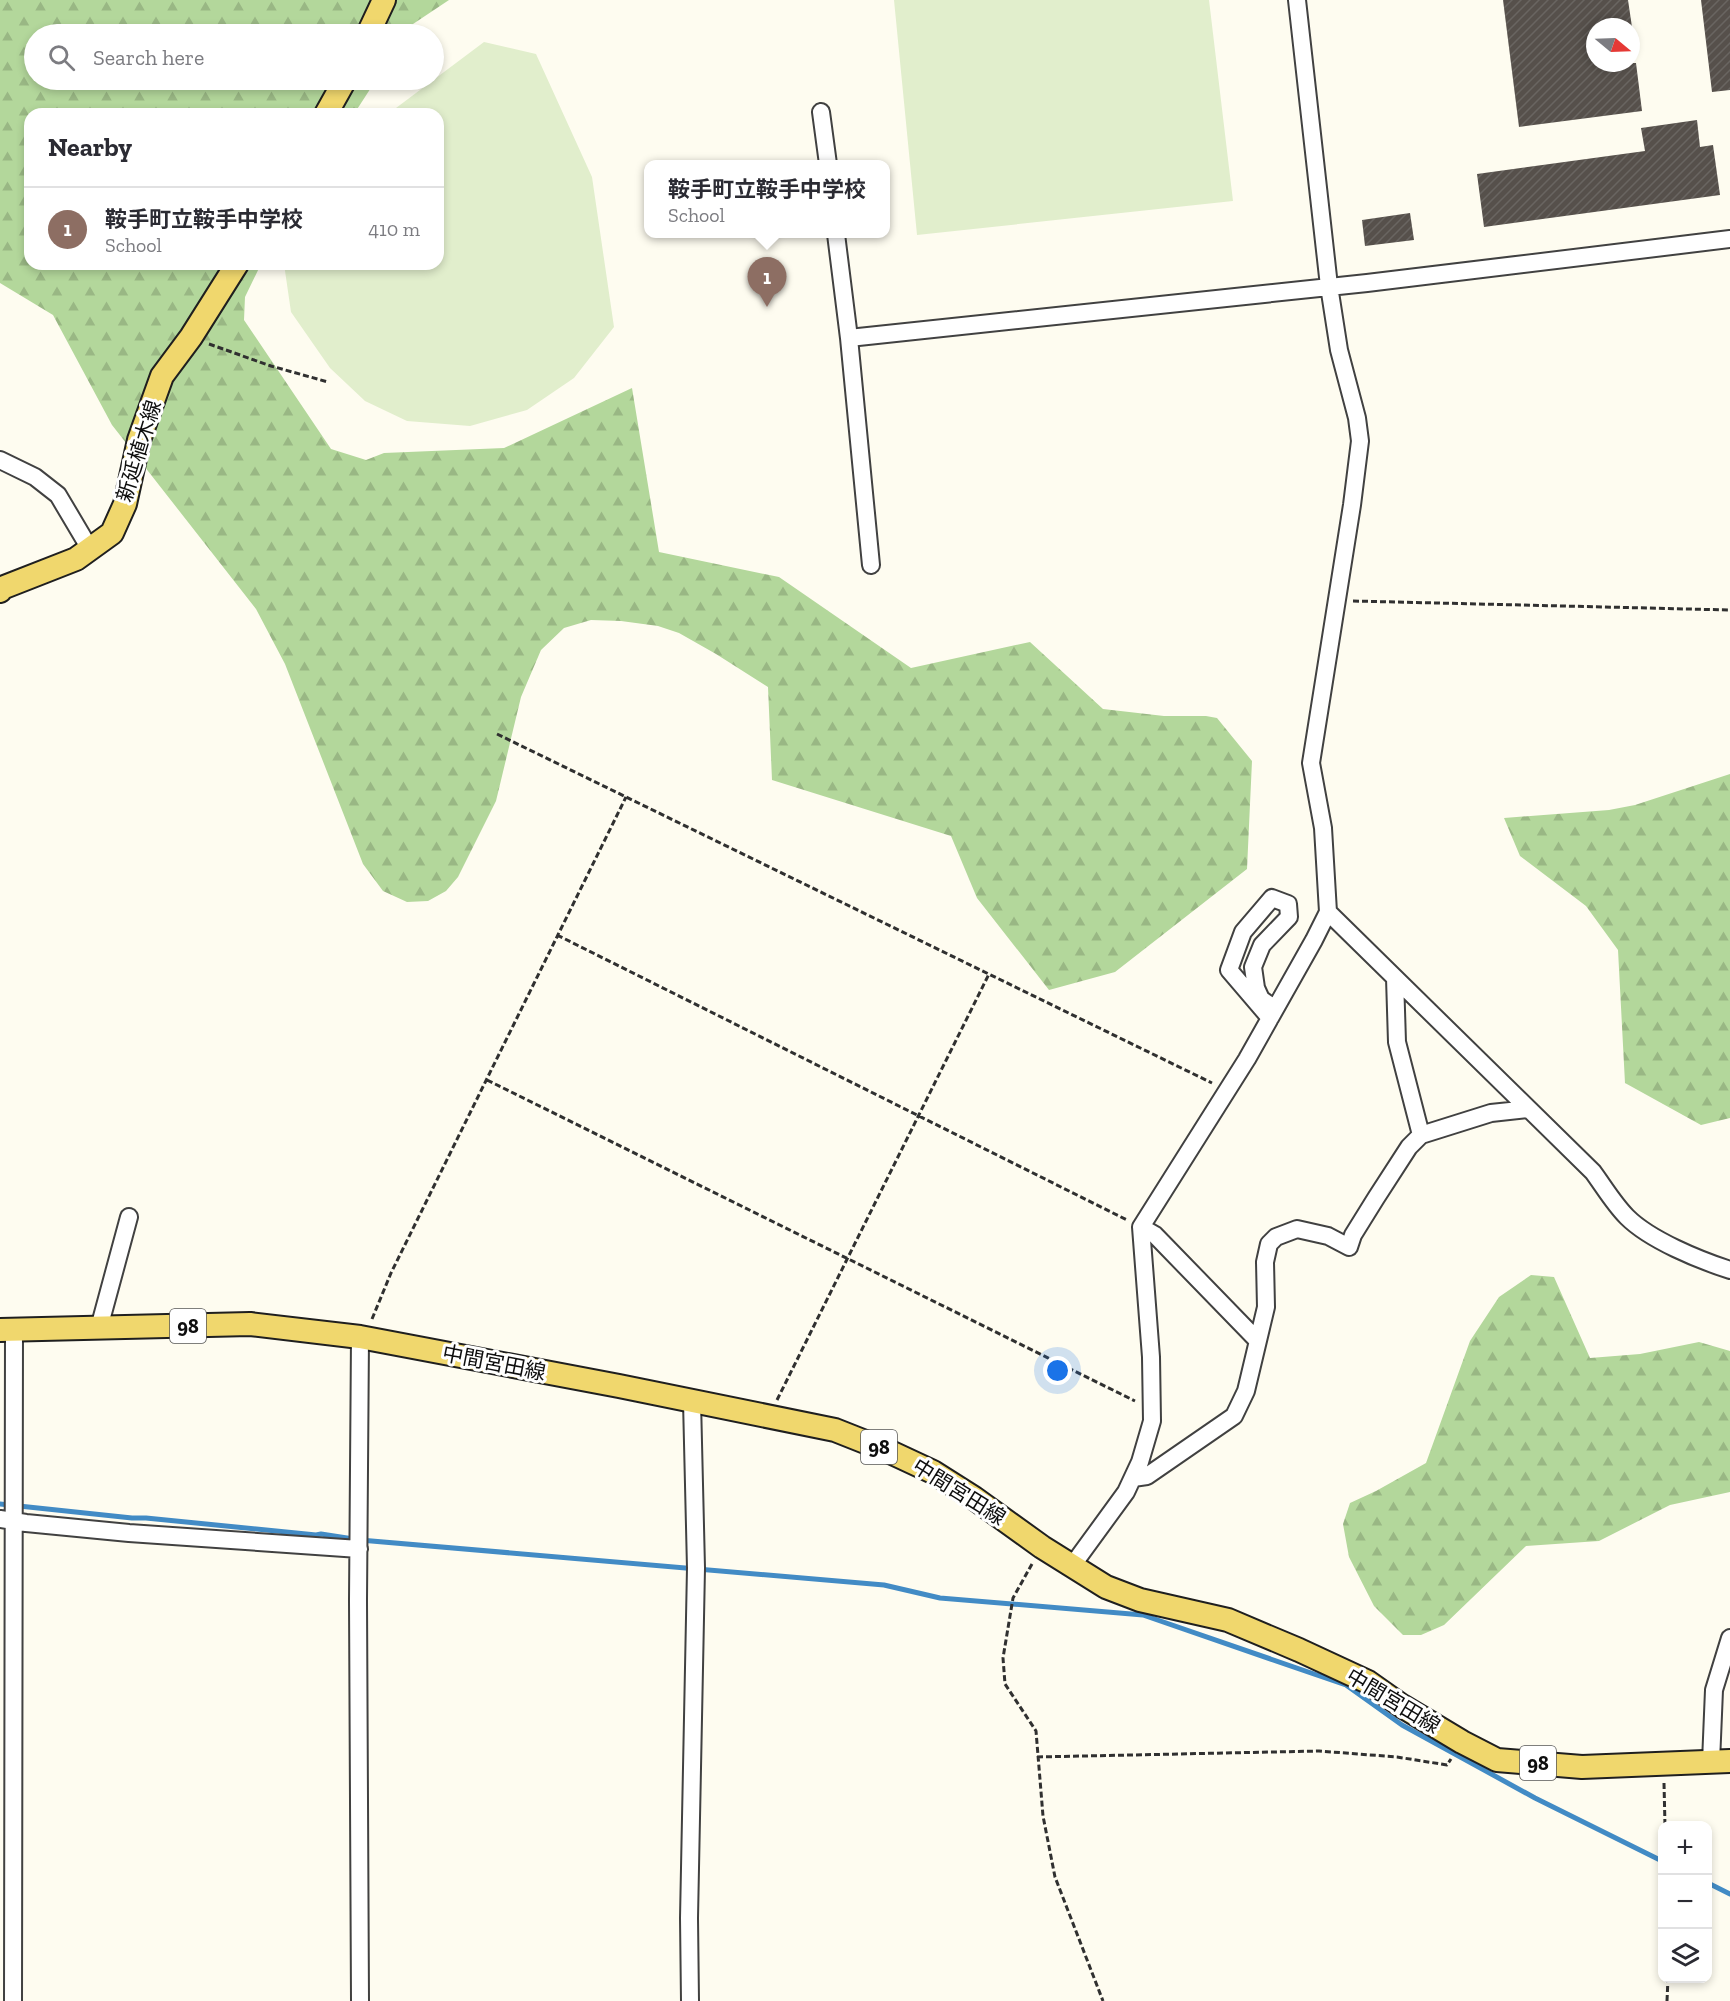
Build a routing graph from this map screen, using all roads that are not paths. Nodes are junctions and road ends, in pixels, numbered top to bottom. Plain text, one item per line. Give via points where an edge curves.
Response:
1 (384, 0) edge
2 (1297, 0) edge
3 (373, 24) edge
4 (339, 90) edge
5 (329, 108) edge
6 (821, 112) dead end
7 (827, 160) edge
8 (836, 238) edge
9 (1730, 239) edge
10 (233, 270) edge
11 (1329, 286) junction
12 (849, 338) junction
13 (0, 460) edge
14 (90, 549) junction
15 (871, 565) dead end
16 (0, 591) edge
17 (1328, 912) junction
18 (1395, 978) junction
19 (1272, 1014) junction
20 (1528, 1109) junction
21 (1421, 1135) junction
22 (129, 1217) dead end
23 (1141, 1227) junction
24 (1730, 1270) edge
25 (99, 1328) junction
26 (7, 1329) edge
27 (364, 1337) junction
28 (1257, 1340) junction
29 (692, 1401) junction
30 (1132, 1478) junction
31 (7, 1519) edge
32 (359, 1550) junction
33 (1072, 1566) junction
34 (1730, 1638) edge
35 (1721, 1762) edge
36 (13, 2001) edge
37 (360, 2001) edge
38 (690, 2001) edge

1 - 3 main road
2 - 11 street
4 - 5 main road
6 - 7 street
8 - 12 street
9 - 11 street
10 - 14 main road, 新延植木線 via 162,376 139,440 124,504 111,533
11 - 12 street
11 - 17 street via 1360,441 1311,763 1323,828
12 - 15 street
13 - 14 street via 35,477 58,495
14 - 16 main road, 新延植木線 via 76,559
17 - 18 street
17 - 19 street
18 - 20 street
18 - 21 street via 1397,1042
19 - 19 street via 1229,970 1243,932 1272,898 1288,904 1289,917 1262,945 1253,967 1256,988
19 - 23 street
20 - 21 street via 1491,1113
20 - 24 street via 1593,1172 1627,1218 1695,1258
21 - 28 street via 1376,1198 1349,1247 1328,1236 1297,1229 1269,1244 1265,1262 1266,1307
22 - 25 street
23 - 28 street via 1155,1235
23 - 30 street via 1152,1422
25 - 26 main road, 中間宮田線 / 98
25 - 27 main road, 中間宮田線 / 98 via 250,1324
26 - 31 street
27 - 29 main road, 中間宮田線 / 98
27 - 32 street
28 - 30 street via 1246,1391 1234,1416 1147,1476
29 - 33 main road, 中間宮田線 / 98 via 835,1430 888,1451 974,1498
29 - 38 street via 696,1568
30 - 33 street
31 - 32 street via 129,1533
31 - 36 street
32 - 37 street
33 - 35 main road, 中間宮田線 / 98 via 1106,1587 1140,1600 1228,1620 1299,1650 1368,1682 1497,1760 1582,1767
34 - 35 street via 1714,1690

